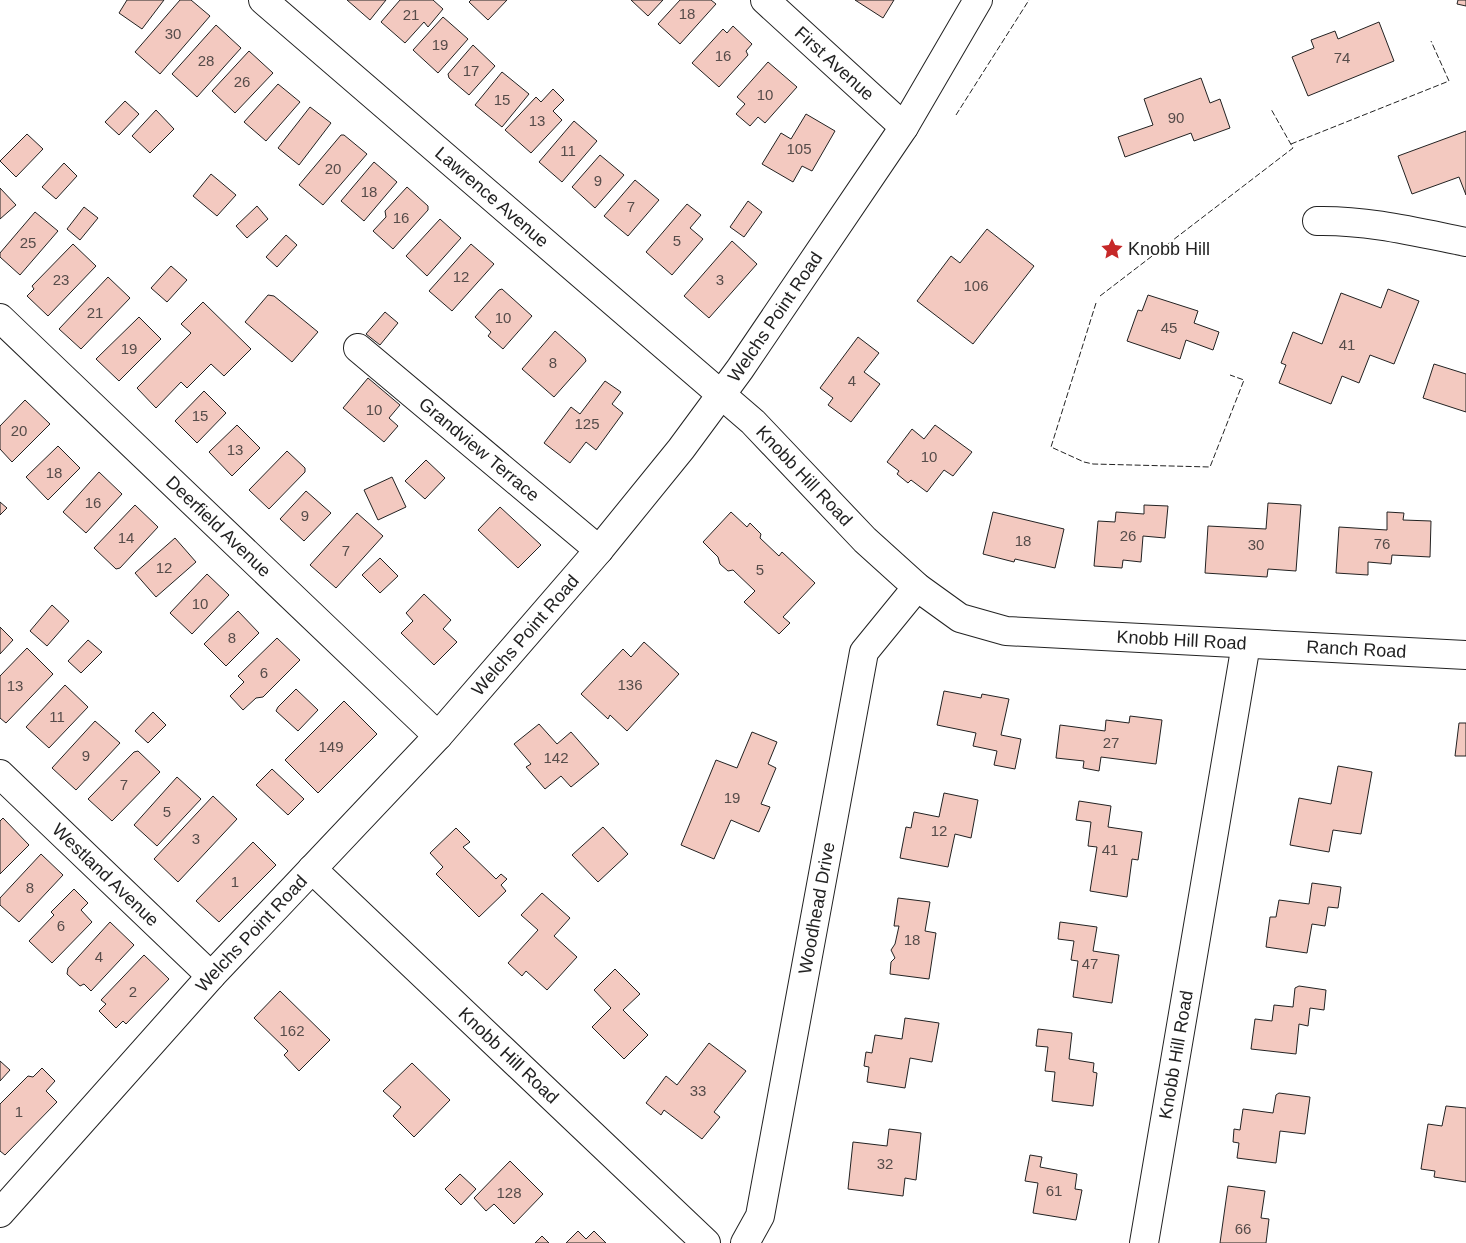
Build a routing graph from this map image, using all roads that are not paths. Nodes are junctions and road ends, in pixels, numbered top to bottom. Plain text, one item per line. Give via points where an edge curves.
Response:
1 (263, 0) edge
2 (765, 0) edge
3 (978, 0) edge
4 (904, 127) junction
5 (1317, 221) dead end
6 (1466, 242) edge
7 (0, 318) edge
8 (358, 348) dead end
9 (722, 394) junction
10 (599, 550) junction
11 (917, 587) junction
12 (1246, 644) junction
13 (1466, 654) edge
14 (438, 736) junction
15 (0, 774) edge
16 (312, 868) junction
17 (211, 976) junction
18 (0, 1213) edge
19 (706, 1243) edge
20 (745, 1243) edge
21 (1144, 1243) edge

1 - 9 street, Lawrence Avenue
2 - 4 street, First Avenue
3 - 4 street, Welchs Point Road
4 - 9 street, Welchs Point Road
5 - 6 street via 1380,224
7 - 14 street, Deerfield Avenue
8 - 10 street, Grandview Terrace
9 - 10 street, Welchs Point Road
9 - 11 street, Knobb Hill Road via 753,422 865,540
10 - 14 street, Welchs Point Road
11 - 12 street, Knobb Hill Road via 960,618 1006,631
11 - 20 street, Woodhead Drive via 864,652 760,1216
12 - 13 street, Ranch Road
12 - 21 street, Knobb Hill Road
14 - 16 street, Welchs Point Road
15 - 17 street, Westland Avenue
16 - 17 street, Welchs Point Road
16 - 19 street, Knobb Hill Road
17 - 18 street, Welchs Point Road

